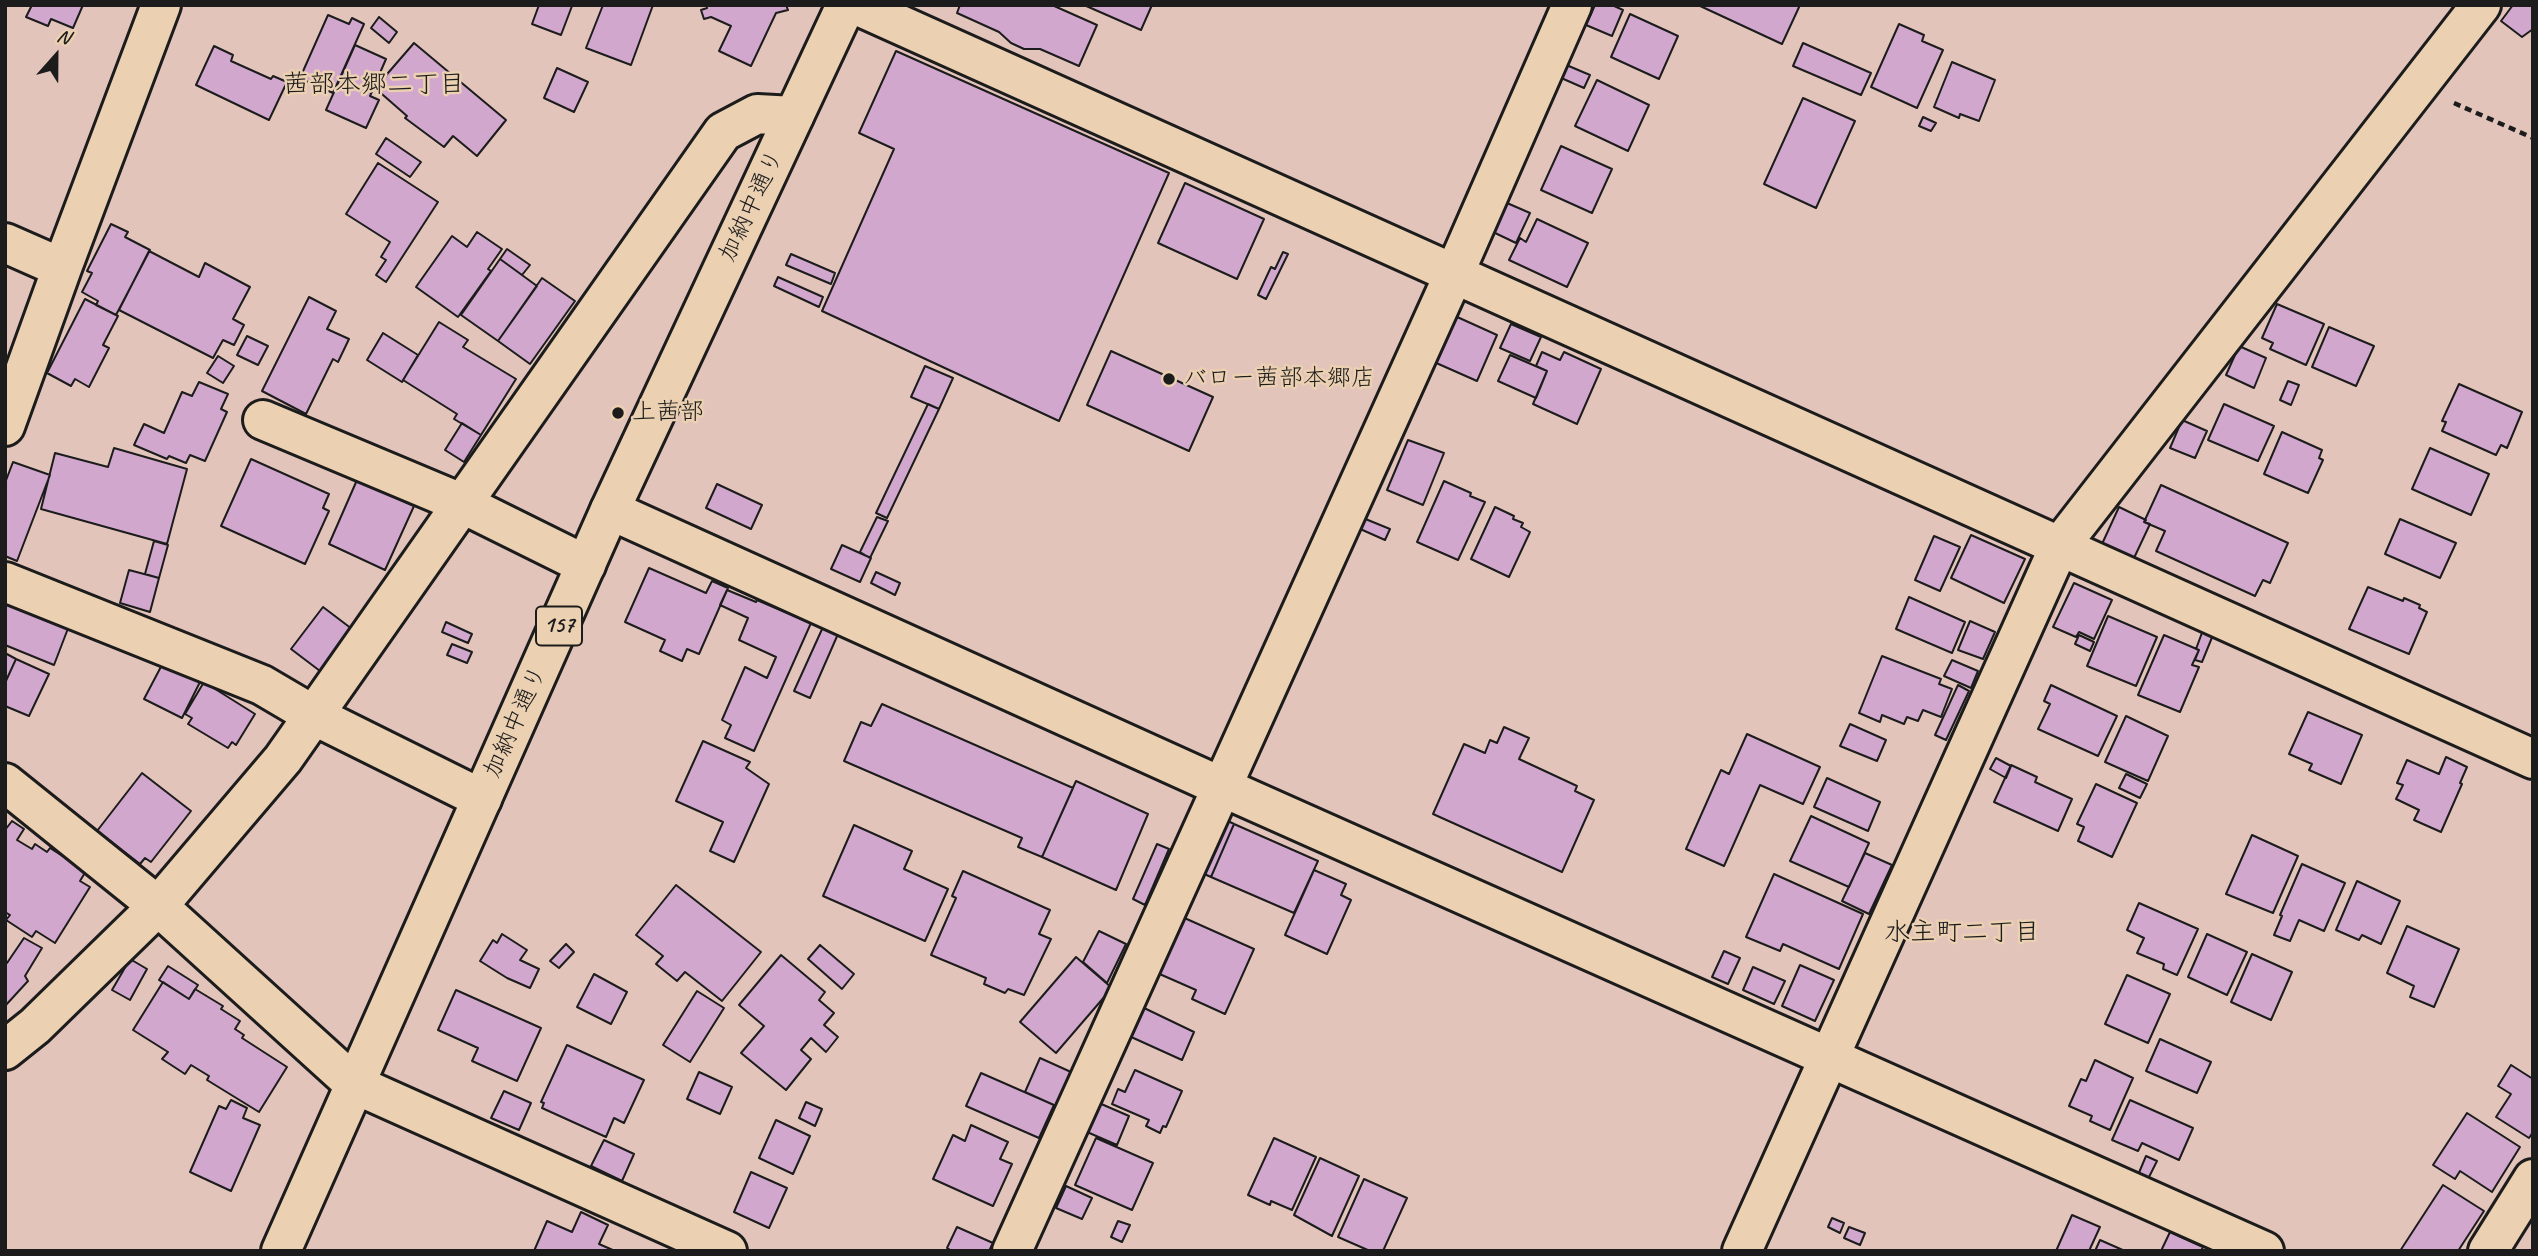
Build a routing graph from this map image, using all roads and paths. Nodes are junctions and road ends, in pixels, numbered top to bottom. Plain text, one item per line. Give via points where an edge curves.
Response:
1 (161, 5) edge
2 (846, 5) edge
3 (856, 5) edge
4 (1572, 5) edge
5 (2464, 10) edge
6 (2418, 87) junction
7 (794, 116) junction
8 (2533, 138) edge
9 (5, 243) edge
10 (62, 268) junction
11 (1454, 274) junction
12 (263, 419) dead end
13 (5, 426) edge
14 (461, 503) junction
15 (610, 510) junction
16 (2059, 547) junction
17 (586, 565) junction
18 (5, 582) edge
19 (313, 715) junction
20 (2533, 759) edge
21 (5, 783) edge
22 (1222, 787) junction
23 (481, 799) junction
24 (158, 906) junction
25 (5, 1050) edge
26 (1829, 1058) junction
27 (354, 1084) junction
28 (2533, 1179) edge
29 (281, 1251) edge
30 (727, 1251) edge
31 (1012, 1251) edge
32 (1742, 1251) edge
33 (2264, 1251) edge
34 (2488, 1251) edge

1 - 10 main road
2 - 7 main road, 加納中通り / 157
3 - 11 main road
4 - 11 main road
5 - 6 main road
6 - 8 path
6 - 16 main road
7 - 14 main road via 757,114 723,132
7 - 15 main road, 加納中通り / 157
9 - 10 main road
10 - 13 main road
11 - 16 main road
11 - 22 main road
12 - 14 main road
14 - 17 main road
14 - 19 main road
15 - 17 main road, 加納中通り / 157
15 - 22 main road
16 - 20 main road
16 - 26 main road
17 - 23 main road, 加納中通り / 157
18 - 19 main road via 261,685
19 - 23 main road
19 - 24 main road via 283,759
21 - 24 main road
22 - 26 main road
22 - 31 main road
23 - 27 main road, 加納中通り / 157
24 - 25 main road
24 - 27 main road
26 - 32 main road
26 - 33 main road
27 - 29 main road, 加納中通り / 157
27 - 30 main road
28 - 34 main road

